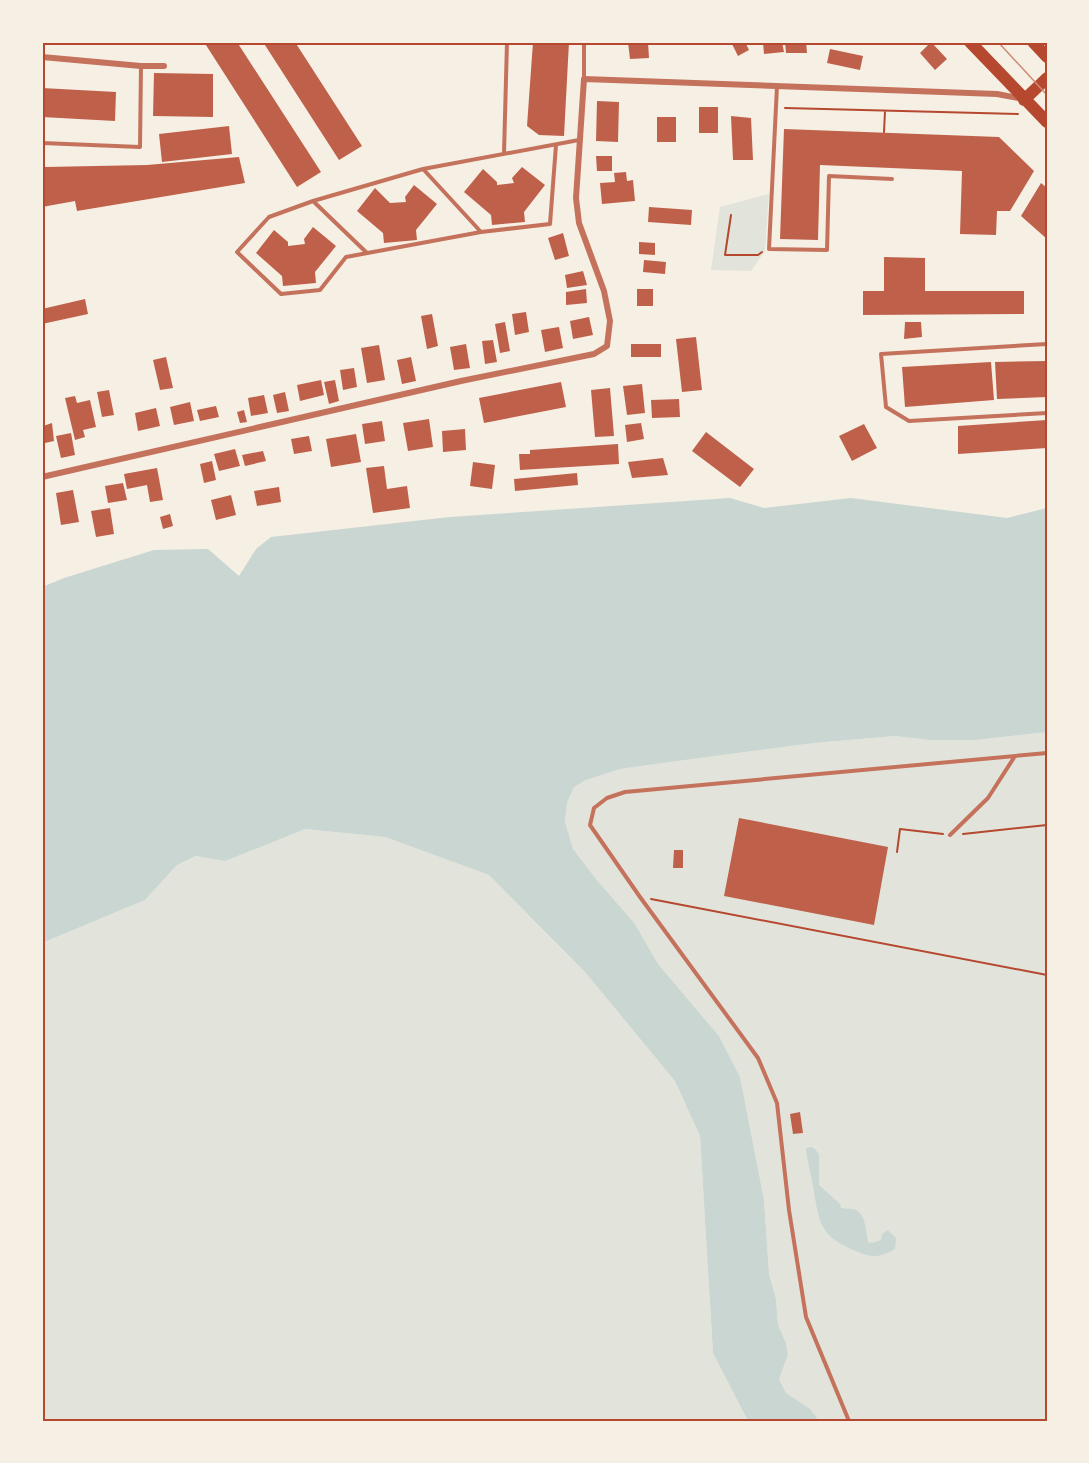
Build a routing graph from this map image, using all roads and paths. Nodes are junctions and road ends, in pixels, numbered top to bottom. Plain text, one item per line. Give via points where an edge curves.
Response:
1 (507, 42) edge
2 (584, 42) edge
3 (970, 42) edge
4 (1033, 42) edge
5 (42, 57) edge
6 (1047, 57) edge
7 (141, 66) junction
8 (164, 66) dead end
9 (1047, 78) edge
10 (584, 79) junction
11 (777, 85) junction
12 (1024, 100) junction
13 (776, 108) junction
14 (885, 111) junction
15 (1018, 114) dead end
16 (1047, 122) edge
17 (884, 132) dead end
18 (579, 140) junction
19 (42, 143) edge
20 (556, 145) junction
21 (504, 153) junction
22 (423, 169) junction
23 (892, 179) dead end
24 (313, 201) junction
25 (731, 215) dead end
26 (481, 232) junction
27 (367, 254) junction
28 (758, 255) dead end
29 (1047, 344) edge
30 (1047, 413) edge
31 (42, 477) edge
32 (1047, 753) edge
33 (1016, 756) junction
34 (950, 835) dead end
35 (640, 897) junction
36 (1047, 975) edge
37 (849, 1421) edge

1 - 21 lane
2 - 10 lane
3 - 12 main road
4 - 6 main road
5 - 7 street
7 - 8 street
7 - 19 lane via 140,147
9 - 12 main road
10 - 11 street
10 - 18 street
11 - 12 street via 997,94
11 - 13 lane
12 - 16 main road
13 - 14 path
13 - 23 lane via 769,249 827,250 830,176
14 - 15 path
14 - 17 path
18 - 20 lane
18 - 31 street via 579,223 604,291 610,321 607,346 594,354
20 - 21 lane
20 - 26 lane via 550,224
21 - 22 lane
22 - 24 lane
22 - 26 lane
24 - 27 lane
24 - 27 lane via 269,216 237,252 281,294 320,290 346,257
25 - 28 path via 725,255
26 - 27 lane
29 - 30 lane via 881,354 886,407 909,421
32 - 33 lane
33 - 34 lane via 988,798
33 - 35 lane via 625,792 607,798 594,807 590,825
35 - 36 path
35 - 37 lane via 758,1058 777,1103 806,1317

